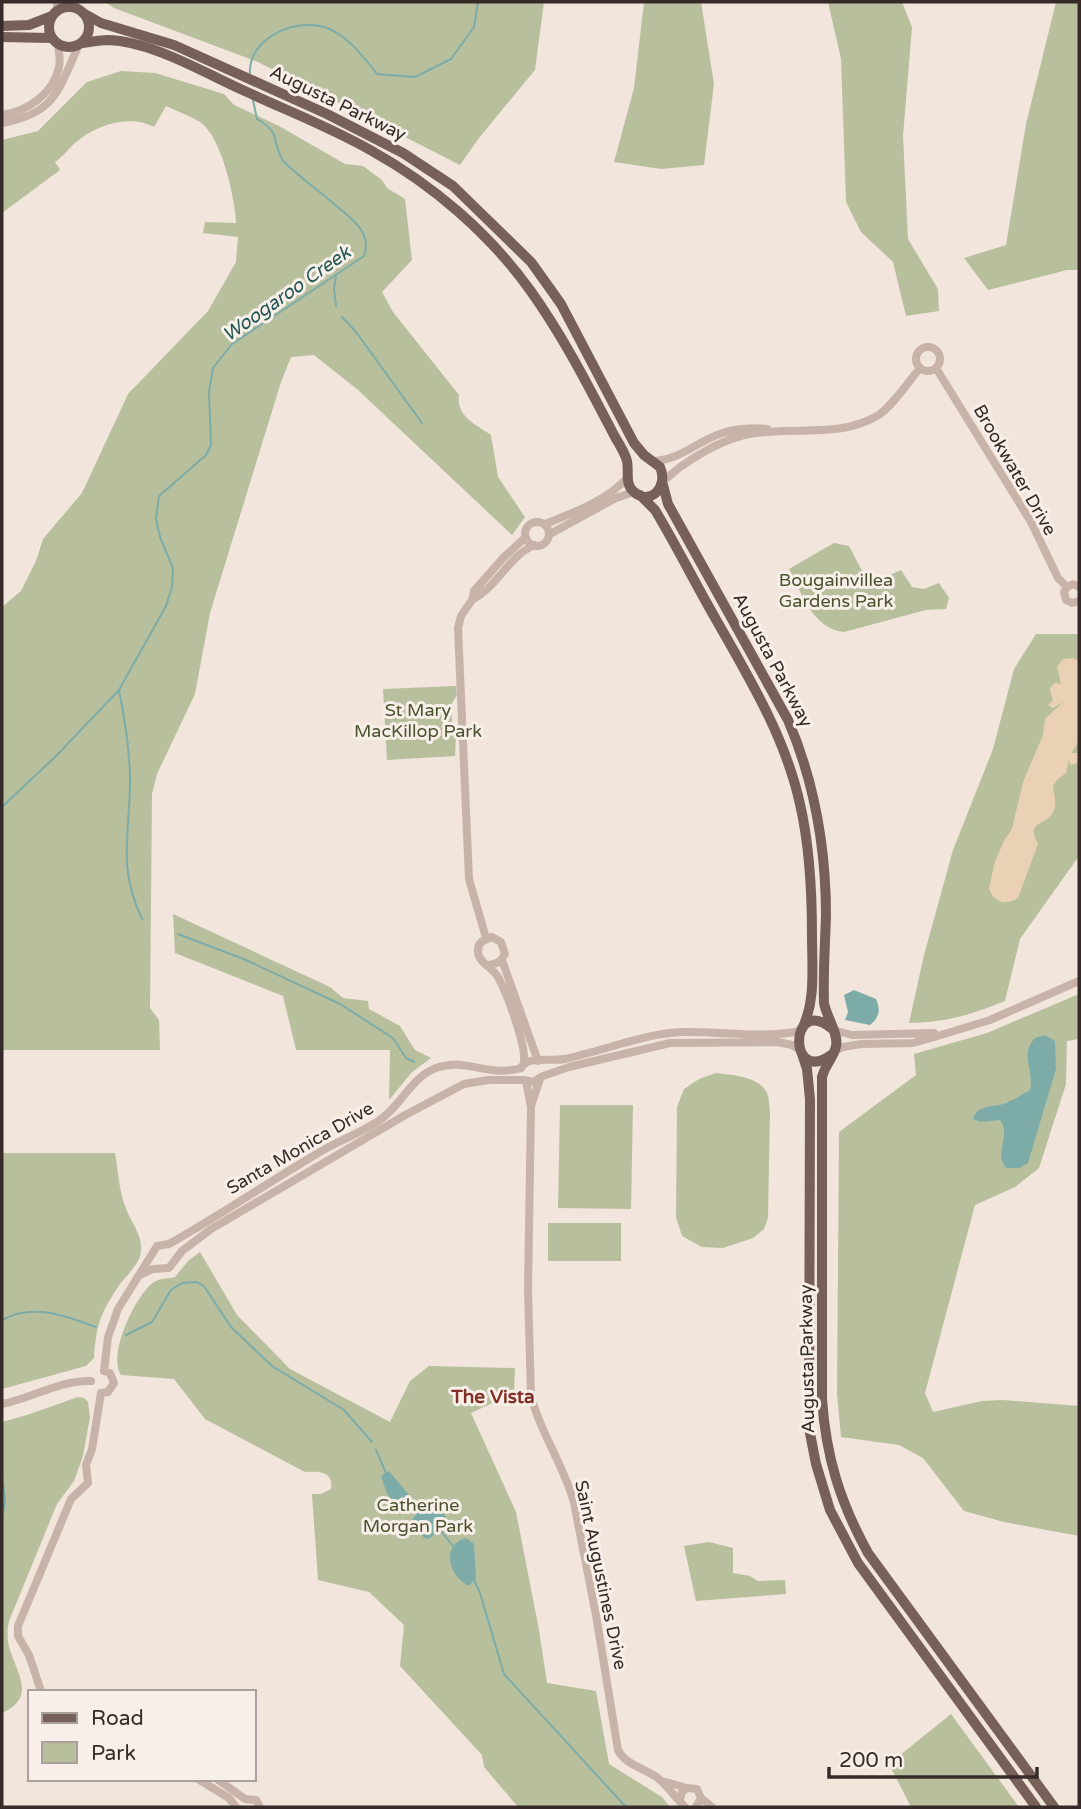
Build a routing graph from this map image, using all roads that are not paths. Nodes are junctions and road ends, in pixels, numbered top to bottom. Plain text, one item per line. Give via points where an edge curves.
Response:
1 (78, 8) edge
2 (56, 9) edge
3 (2, 26) edge
4 (2, 37) edge
5 (55, 41) junction
6 (80, 44) junction
7 (2, 115) edge
8 (2, 123) edge
9 (920, 368) junction
10 (936, 368) junction
11 (784, 431) junction
12 (651, 461) junction
13 (628, 475) junction
14 (663, 483) junction
15 (637, 493) junction
16 (545, 524) junction
17 (550, 534) junction
18 (526, 537) junction
19 (534, 545) junction
20 (1067, 587) junction
21 (1079, 587) edge
22 (472, 600) junction
23 (1079, 601) edge
24 (486, 938) junction
25 (502, 960) junction
26 (489, 965) junction
27 (1079, 981) edge
28 (833, 1029) junction
29 (801, 1030) junction
30 (951, 1031) junction
31 (801, 1052) junction
32 (834, 1052) junction
33 (538, 1061) junction
34 (522, 1065) junction
35 (541, 1077) junction
36 (525, 1080) junction
37 (531, 1107) junction
38 (169, 1244) junction
39 (151, 1257) junction
40 (176, 1258) junction
41 (161, 1268) junction
42 (138, 1276) junction
43 (104, 1371) junction
44 (91, 1381) junction
45 (101, 1393) junction
46 (2, 1404) edge
47 (44, 1690) edge
48 (201, 1781) edge
49 (220, 1781) edge
50 (662, 1781) junction
51 (687, 1788) junction
52 (701, 1798) junction
53 (245, 1799) junction
54 (680, 1799) junction
55 (237, 1807) edge
56 (260, 1807) edge
57 (685, 1807) edge
58 (696, 1807) edge
59 (712, 1807) edge
60 (1036, 1807) edge
61 (1054, 1807) edge

1 - 2 main road
1 - 6 main road via 89,24
1 - 12 main road, Augusta Parkway via 110,26 174,45 308,106 371,136 453,186 531,262 561,304 634,443
2 - 3 main road via 29,25
2 - 5 main road via 48,27
4 - 5 main road
5 - 6 main road via 72,47
5 - 7 street via 59,70 47,92 27,107
6 - 8 street via 53,98 28,116
6 - 13 main road, Augusta Parkway via 107,40 141,46 351,139 452,206 486,238 550,320 623,451
9 - 10 street
9 - 10 street via 916,355 929,348 939,357
9 - 11 street via 880,414 867,421 834,431
10 - 20 street, Brookwater Drive
11 - 12 street via 738,428 673,458
11 - 14 street via 729,440 679,468
12 - 13 main road via 635,463
12 - 14 main road via 660,467
13 - 15 main road
13 - 16 street via 612,492
14 - 15 main road via 655,494
14 - 28 main road, Augusta Parkway via 668,504 800,749 820,823 826,914 824,1003
15 - 17 street via 615,498
15 - 29 main road, Augusta Parkway via 659,516 766,712 793,777 806,832 812,900 810,1009
16 - 17 street
16 - 18 street via 530,524
17 - 19 street via 546,543
18 - 19 street
18 - 22 street via 474,591
19 - 22 street via 516,555
20 - 21 street
20 - 23 street, Brookwater Drive via 1066,600
22 - 24 street via 459,622 458,646 469,879
24 - 25 street via 501,942
24 - 26 street via 478,956
25 - 26 street
25 - 33 street
26 - 34 street via 502,984 524,1048
27 - 30 street via 990,1020
28 - 29 main road via 816,1022
28 - 30 street via 852,1035
28 - 32 main road via 837,1040
29 - 31 main road
29 - 33 street via 672,1033
30 - 32 street via 913,1043 861,1044
31 - 32 main road via 818,1061
31 - 35 street via 778,1042 670,1043
31 - 60 main road, Augusta Parkway via 810,1099 809,1427 830,1510 858,1563
32 - 61 main road, Augusta Parkway via 822,1077 822,1399 834,1476 868,1553
33 - 34 street via 531,1059
33 - 35 street via 543,1068
34 - 36 street
34 - 38 street, Santa Monica Drive via 509,1072 491,1072 452,1064 428,1072 377,1122
35 - 36 street
35 - 37 street, Saint Augustines Drive
36 - 37 street, Saint Augustines Drive
36 - 40 street, Santa Monica Drive via 464,1084 218,1225
37 - 50 street, Saint Augustines Drive via 531,1395 574,1503 618,1750
38 - 39 street, Santa Monica Drive via 157,1246
38 - 40 street
39 - 41 street
39 - 42 street, Santa Monica Drive
40 - 41 street, Santa Monica Drive via 173,1265
41 - 42 street, Santa Monica Drive
42 - 43 street, Santa Monica Drive via 111,1327
43 - 44 street
43 - 45 street, Santa Monica Drive via 114,1383
44 - 45 street
44 - 46 street via 68,1383
45 - 47 street, Santa Monica Drive via 86,1465 88,1483 71,1499 18,1626 18,1636
48 - 55 street
49 - 53 street
50 - 51 street, Saint Augustines Drive
50 - 54 street, Saint Augustines Drive
51 - 52 street, Saint Augustines Drive via 697,1789
51 - 54 street
52 - 58 street
52 - 59 street
53 - 55 street
53 - 56 street via 254,1799
54 - 57 street, Saint Augustines Drive

